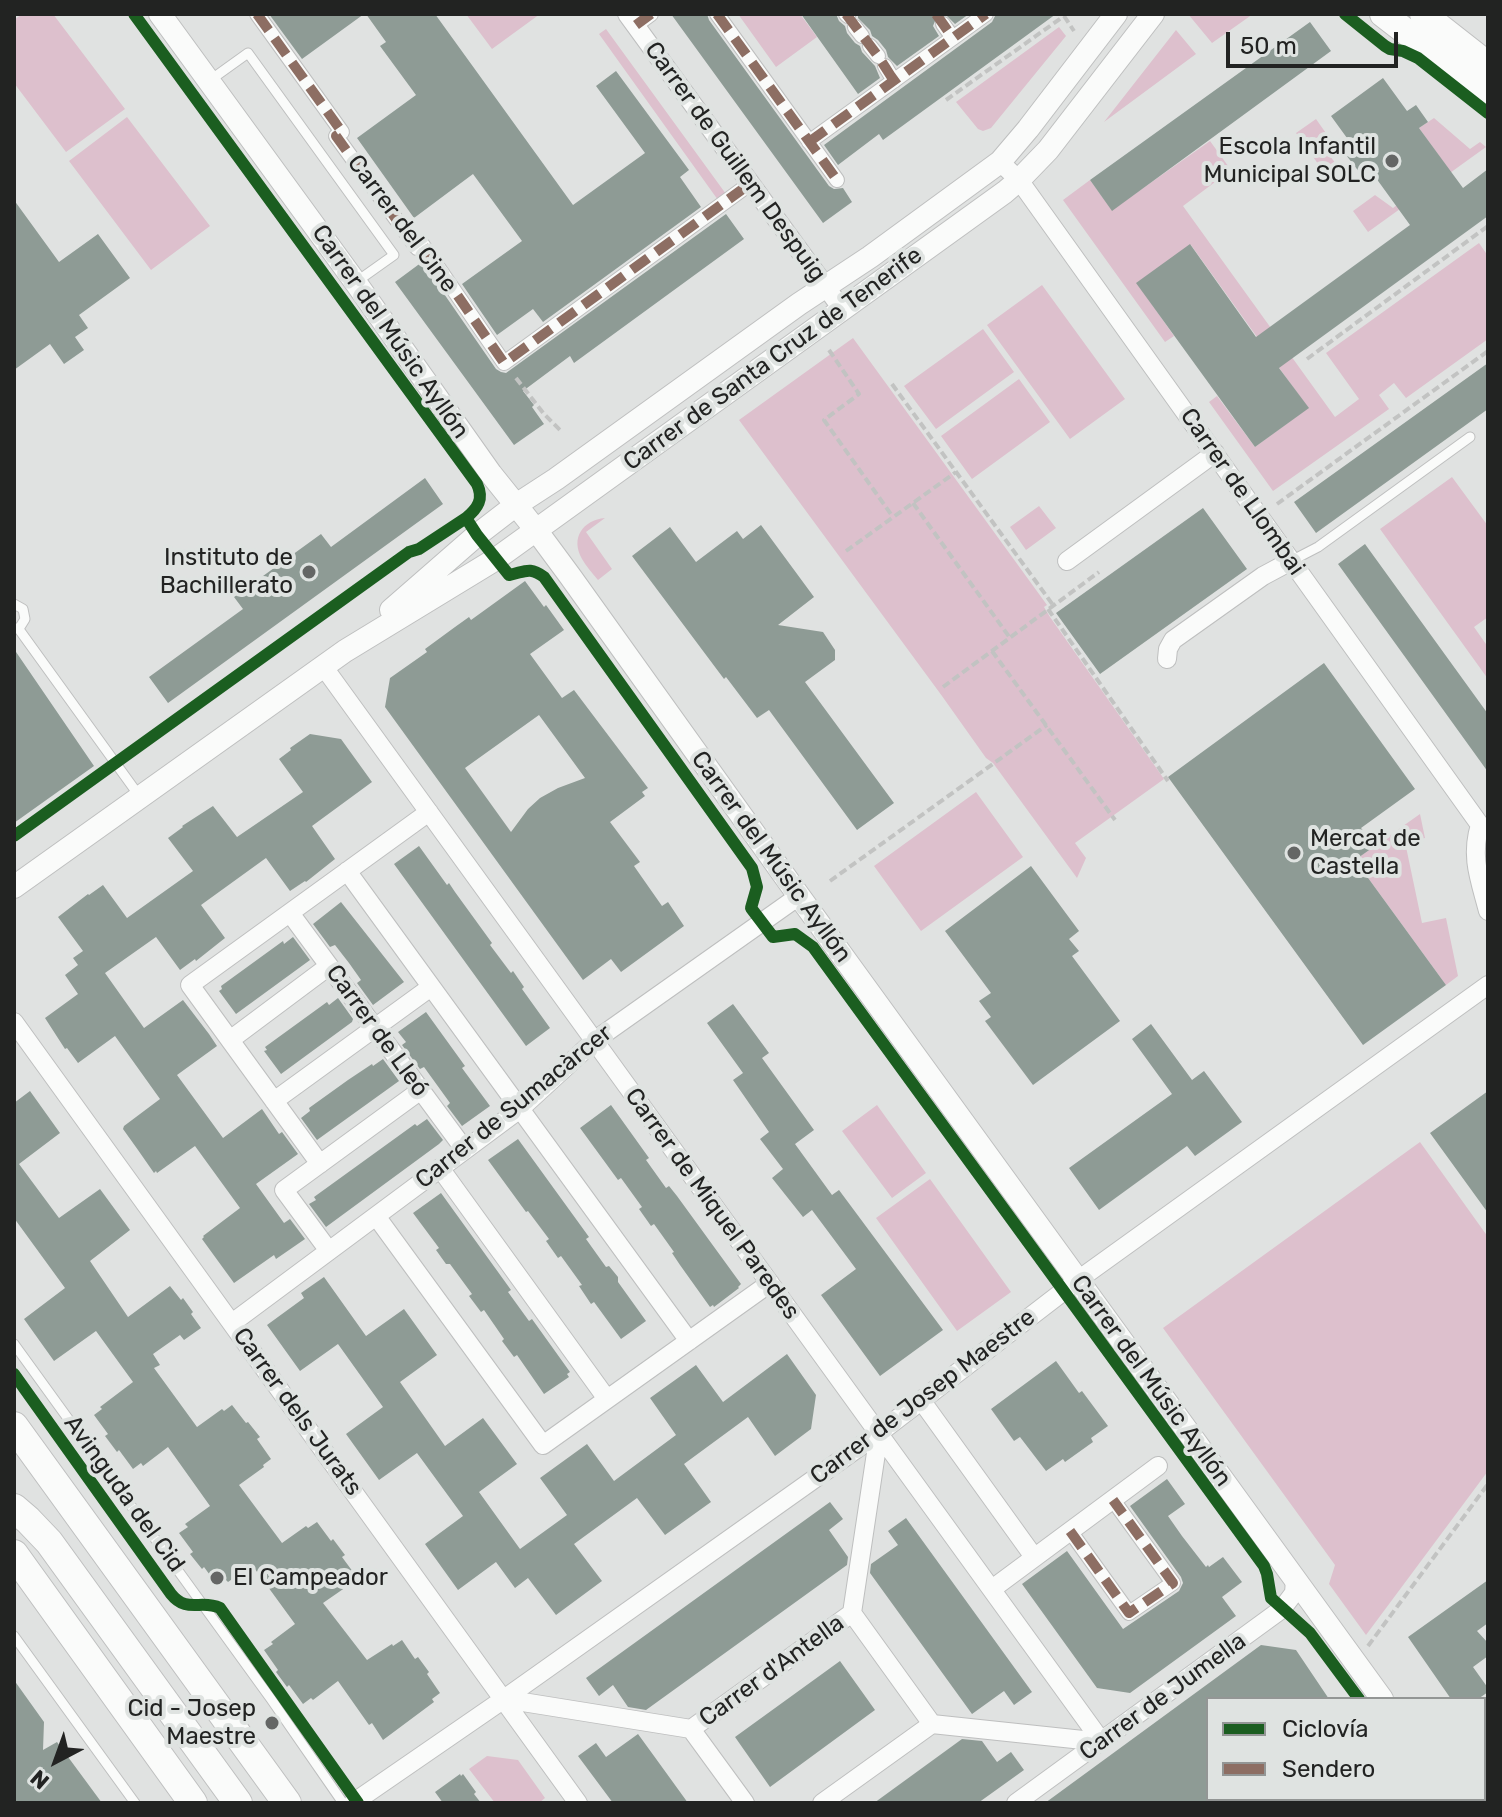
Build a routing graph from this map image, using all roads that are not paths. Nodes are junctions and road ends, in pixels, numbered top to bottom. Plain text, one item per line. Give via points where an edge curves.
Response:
1 (160, 14) edge
2 (257, 14) edge
3 (717, 14) edge
4 (986, 14) edge
5 (1116, 14) edge
6 (1153, 14) edge
7 (1383, 14) edge
8 (1423, 14) edge
9 (638, 18) edge
10 (943, 24) dead end
11 (864, 37) edge
12 (953, 38) junction
13 (1486, 60) edge
14 (209, 81) junction
15 (894, 81) junction
16 (1488, 95) edge
17 (809, 142) junction
18 (1000, 162) junction
19 (837, 180) dead end
20 (1019, 180) junction
21 (751, 183) junction
22 (356, 283) junction
23 (825, 286) junction
24 (842, 309) junction
25 (1470, 437) dead end
26 (1215, 453) junction
27 (516, 505) junction
28 (536, 530) junction
29 (1067, 561) dead end
30 (1291, 561) junction
31 (14, 604) edge
32 (16, 629) edge
33 (345, 651) junction
34 (1167, 659) dead end
35 (323, 666) junction
36 (140, 797) junction
37 (429, 812) junction
38 (1485, 825) edge
39 (347, 871) junction
40 (14, 887) edge
41 (799, 896) junction
42 (1488, 911) edge
43 (290, 913) junction
44 (329, 966) junction
45 (1488, 985) edge
46 (431, 987) junction
47 (14, 1022) edge
48 (375, 1028) junction
49 (230, 1040) junction
50 (594, 1041) junction
51 (421, 1090) junction
52 (274, 1101) junction
53 (520, 1109) junction
54 (465, 1150) junction
55 (320, 1164) junction
56 (440, 1168) junction
57 (376, 1216) junction
58 (329, 1251) junction
59 (1078, 1280) junction
60 (770, 1283) junction
61 (232, 1323) junction
62 (689, 1341) junction
63 (14, 1344) edge
64 (607, 1399) junction
65 (921, 1400) junction
66 (14, 1426) edge
67 (879, 1433) junction
68 (1158, 1466) dead end
69 (1113, 1500) junction
70 (14, 1508) edge
71 (1070, 1531) junction
72 (14, 1554) edge
73 (1034, 1557) junction
74 (1295, 1580) junction
75 (992, 1589) junction
76 (852, 1613) junction
77 (14, 1636) edge
78 (1381, 1697) edge
79 (504, 1699) junction
80 (932, 1724) junction
81 (691, 1729) junction
82 (1102, 1742) junction
83 (135, 1803) edge
84 (193, 1803) edge
85 (238, 1803) edge
86 (287, 1803) edge
87 (343, 1803) edge
88 (353, 1803) edge
89 (578, 1803) edge
90 (745, 1803) edge
91 (822, 1803) edge
92 (1016, 1803) edge

1 - 14 street, Carrer del Músic Ayllón
2 - 21 street, Carrer del Cine via 342,132 336,136 417,248 422,244 504,363
3 - 17 street
4 - 12 street
5 - 18 street, Carrer de Santa Cruz de Tenerife
6 - 20 street, Carrer de Santa Cruz de Tenerife
7 - 16 main road
8 - 13 main road
9 - 21 street, Carrer de Guillem Despuig
10 - 12 street
11 - 15 street
12 - 15 street
14 - 22 street, Carrer del Músic Ayllón
14 - 22 lane via 248,53 394,255
15 - 17 street
17 - 19 street
18 - 20 street, Carrer de Llombai
18 - 23 street, Carrer de Santa Cruz de Tenerife
20 - 24 street, Carrer de Santa Cruz de Tenerife
20 - 26 street, Carrer de Llombai
21 - 23 street, Carrer de Guillem Despuig
22 - 27 street, Carrer del Músic Ayllón
23 - 24 street, Carrer de Guillem Despuig
23 - 27 street, Carrer de Santa Cruz de Tenerife
24 - 28 street, Carrer de Santa Cruz de Tenerife
25 - 30 lane
26 - 29 street
26 - 30 street, Carrer de Llombai
27 - 28 street, Carrer del Músic Ayllón
27 - 33 street, Carrer de Santa Cruz de Tenerife
28 - 33 street, Carrer de Santa Cruz de Tenerife
28 - 41 street, Carrer del Músic Ayllón
30 - 34 street via 1173,640
30 - 38 street, Carrer de Llombai
31 - 32 lane via 25,614
32 - 36 lane
33 - 35 street, Carrer de Santa Cruz de Tenerife
35 - 36 street, Carrer de Santa Cruz de Tenerife
35 - 37 street, Carrer de Miquel Paredes
36 - 40 street, Carrer de Santa Cruz de Tenerife
37 - 39 street
37 - 50 street, Carrer de Miquel Paredes
38 - 42 street, Carrer de Llombai via 1474,846
39 - 43 street
39 - 46 street
41 - 50 street, Carrer de Sumacàrcer
41 - 59 street, Carrer del Músic Ayllón
43 - 44 street, Carrer de Lleó
43 - 49 street via 190,985
44 - 48 street, Carrer de Lleó
44 - 49 street
45 - 59 street, Carrer de Josep Maestre
46 - 48 street
46 - 53 street
47 - 61 street, Carrer dels Jurats
48 - 51 street, Carrer de Lleó
48 - 52 street
49 - 52 street
50 - 53 street, Carrer de Sumacàrcer
50 - 60 street, Carrer de Miquel Paredes
51 - 54 street, Carrer de Lleó
51 - 55 street
52 - 55 street
53 - 54 street, Carrer de Sumacàrcer
53 - 62 street
54 - 56 street, Carrer de Sumacàrcer
55 - 58 street via 284,1190
56 - 57 street, Carrer de Sumacàrcer
56 - 64 street
57 - 58 street, Carrer de Sumacàrcer
57 - 64 street via 543,1445
58 - 61 street, Carrer de Sumacàrcer
59 - 65 street, Carrer de Josep Maestre
59 - 74 street, Carrer del Músic Ayllón
60 - 62 street
60 - 67 street, Carrer de Miquel Paredes
61 - 79 street, Carrer dels Jurats
62 - 64 street
63 - 87 lane, Avinguda del Cid
65 - 67 street, Carrer de Josep Maestre
65 - 73 street
66 - 86 main road, Avinguda del Cid
67 - 75 street, Carrer de Miquel Paredes
67 - 76 street, Carrer d'Antella
67 - 79 street, Carrer de Josep Maestre
68 - 69 street
69 - 71 street
69 - 71 street via 1173,1583 1129,1613
70 - 85 main road via 49,1542
71 - 73 street
72 - 84 main road
73 - 75 street
74 - 78 street, Carrer del Músic Ayllón
74 - 82 street, Carrer de Jumella via 1294,1593 1282,1609
75 - 82 street, Carrer de Miquel Paredes
76 - 80 street, Carrer d'Antella
76 - 81 street, Carrer d'Antella
77 - 83 lane
79 - 81 street, Carrer d'Antella
79 - 88 street, Carrer de Josep Maestre
79 - 89 street, Carrer dels Jurats
80 - 82 street
80 - 91 street
81 - 90 street, Carrer d'Antella
82 - 92 street, Carrer de Jumella

